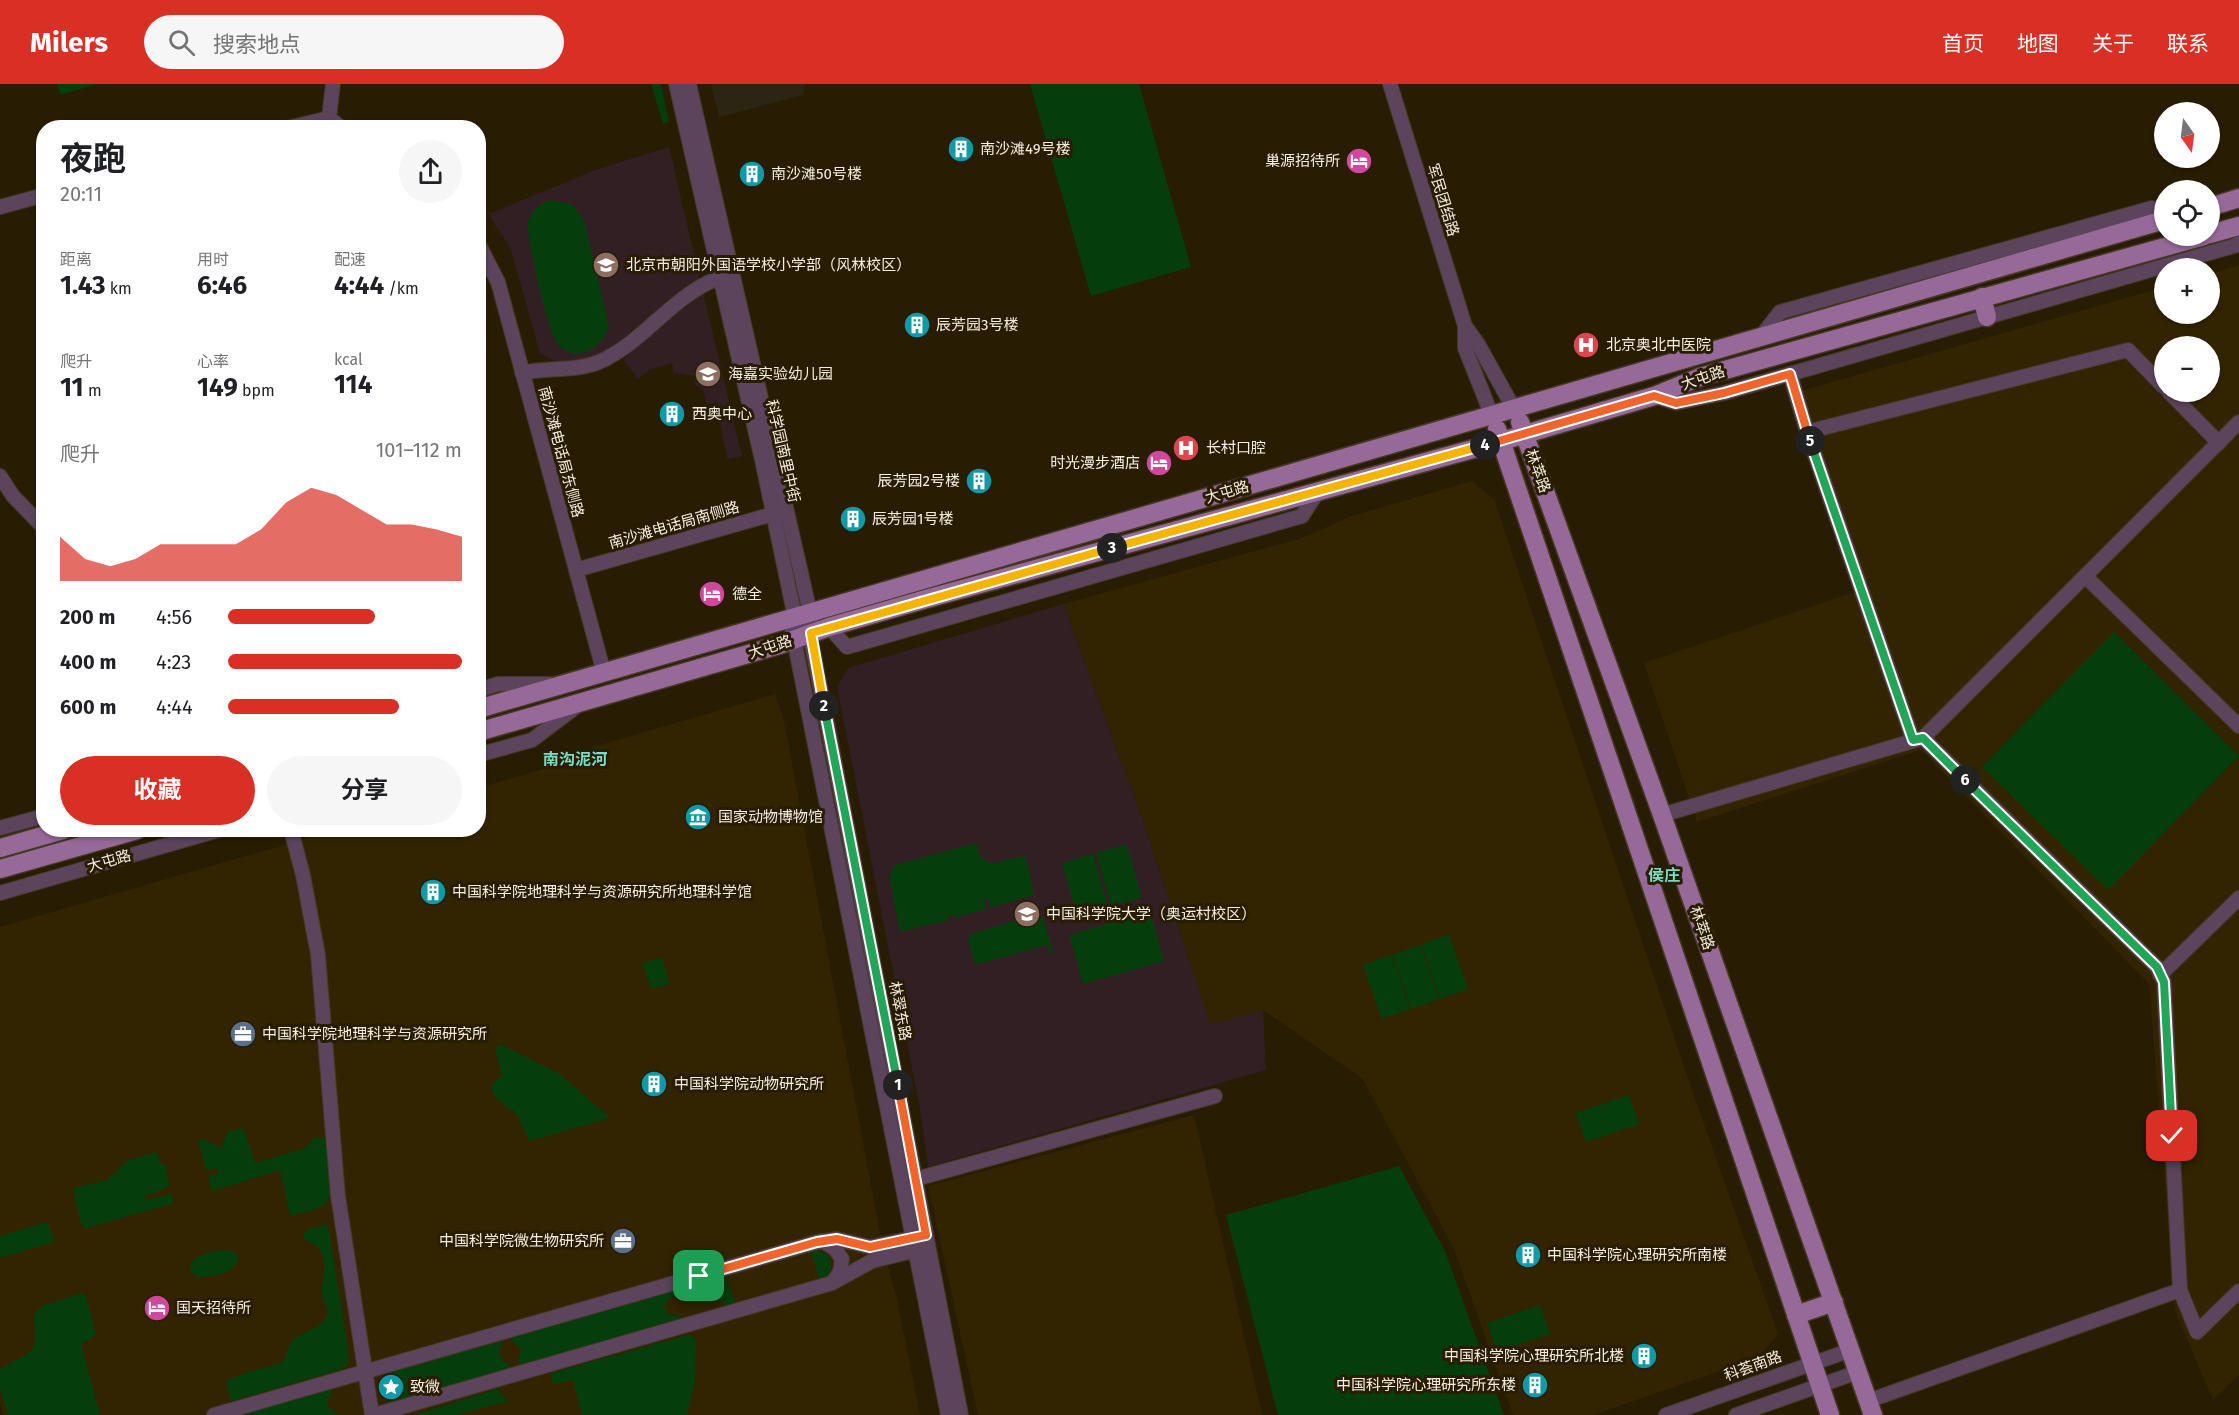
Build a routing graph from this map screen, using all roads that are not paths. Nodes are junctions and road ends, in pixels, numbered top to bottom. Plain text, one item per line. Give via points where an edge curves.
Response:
1 (333, 84) edge
2 (676, 84) edge
3 (682, 84) edge
4 (689, 84) edge
5 (1390, 84) edge
6 (329, 118) junction
7 (321, 120) edge
8 (332, 120) edge
9 (36, 197) edge
10 (2239, 198) edge
11 (2220, 204) edge
12 (0, 207) edge
13 (2154, 221) edge
14 (2239, 226) edge
15 (2220, 231) edge
16 (2239, 243) edge
17 (2168, 246) edge
18 (486, 259) edge
19 (726, 275) junction
20 (1982, 297) junction
21 (1988, 317) junction
22 (1465, 326) junction
23 (522, 373) junction
24 (1790, 374) junction
25 (2154, 377) edge
26 (1654, 396) junction
27 (2179, 402) edge
28 (1514, 409) junction
29 (1492, 416) junction
30 (2239, 423) edge
31 (1807, 432) junction
32 (1524, 433) junction
33 (1502, 441) junction
34 (2219, 443) junction
35 (1539, 474) junction
36 (0, 476) edge
37 (1516, 482) junction
38 (777, 512) junction
39 (36, 520) edge
40 (576, 570) junction
41 (2085, 576) junction
42 (801, 616) junction
43 (810, 634) junction
44 (604, 673) junction
45 (567, 684) junction
46 (486, 688) edge
47 (581, 703) junction
48 (486, 707) edge
49 (2239, 726) edge
50 (486, 730) edge
51 (1918, 739) junction
52 (486, 753) edge
53 (1662, 815) junction
54 (36, 818) edge
55 (0, 828) edge
56 (38, 837) edge
57 (112, 837) edge
58 (194, 837) edge
59 (293, 837) edge
60 (0, 848) edge
61 (0, 869) edge
62 (0, 892) edge
63 (2239, 898) edge
64 (2160, 975) junction
65 (1215, 1096) dead end
66 (916, 1179) junction
67 (823, 1241) junction
68 (921, 1242) junction
69 (832, 1283) junction
70 (2180, 1290) junction
71 (2239, 1291) edge
72 (1834, 1302) junction
73 (1796, 1315) junction
74 (1851, 1350) junction
75 (1812, 1363) junction
76 (364, 1372) junction
77 (1858, 1372) junction
78 (1820, 1385) junction
79 (1871, 1408) edge
80 (214, 1415) edge
81 (373, 1415) edge
82 (948, 1415) edge
83 (961, 1415) edge
84 (1666, 1415) edge
85 (1736, 1415) edge
86 (1830, 1415) edge

1 - 6 street
2 - 19 street
3 - 19 street, 科学园南里中街
4 - 19 street
5 - 22 street, 军民团结路
6 - 7 street
6 - 8 street
9 - 12 street
10 - 11 main road
13 - 28 main road, 大屯路
14 - 15 main road
16 - 21 street
17 - 20 main road, 大屯路
18 - 23 street, 南沙滩电话局东侧路 via 498,282
19 - 23 street via 694,290 622,349 599,362 573,369
19 - 38 street, 科学园南里中街
19 - 42 street
20 - 21 main road
20 - 26 main road, 大屯路 via 1700,377
21 - 24 street
22 - 28 street, 军民团结路
22 - 29 street, 军民团结路 via 1465,348
23 - 40 street, 南沙滩电话局东侧路
24 - 26 street via 1676,403
24 - 31 street
25 - 31 street via 2128,350
26 - 32 main road, 大屯路
27 - 34 street
28 - 29 main road, 大屯路
28 - 32 main road, 林萃路
29 - 33 main road, 林萃路
29 - 42 main road, 大屯路
30 - 34 street
31 - 51 street
32 - 33 main road, 大屯路
32 - 35 main road, 林萃路
33 - 37 main road, 林萃路
33 - 43 main road, 大屯路
34 - 41 street
35 - 37 main road
35 - 53 main road, 林萃路
36 - 39 street
37 - 73 main road, 林萃路
38 - 40 street, 南沙滩电话局南侧路
38 - 42 street, 科学园南里中街
40 - 44 street, 南沙滩电话局东侧路
41 - 49 street
41 - 51 street
42 - 43 main road
42 - 44 main road, 大屯路
43 - 47 main road, 大屯路
43 - 66 street, 林翠东路
43 - 68 street, 林翠东路
44 - 45 main road, 大屯路
45 - 46 street, 大屯路 via 498,684
45 - 48 main road, 大屯路
47 - 50 main road, 大屯路
47 - 52 street, 大屯路 via 532,740
51 - 53 street
51 - 64 street via 2157,967
53 - 72 main road, 林萃路
54 - 55 street
56 - 60 main road
57 - 61 main road, 大屯路
58 - 62 street, 大屯路
59 - 76 street via 318,955 331,1140
63 - 64 street
64 - 70 street via 2164,982
65 - 66 street
66 - 68 street, 林翠东路
67 - 68 street via 837,1239 863,1247
67 - 69 street via 842,1258 840,1272
67 - 76 street
68 - 69 street via 872,1261
68 - 82 street, 林翠东路
68 - 83 street, 林翠东路
69 - 81 street
70 - 71 street via 2197,1332
70 - 79 street
72 - 73 main road
72 - 74 main road, 林萃路
73 - 75 main road, 林萃路
74 - 75 street, 科荟南路
74 - 77 main road, 林萃路
75 - 78 main road, 林萃路
75 - 84 street, 科荟南路
76 - 80 street
76 - 81 street
77 - 78 street
77 - 79 main road, 林萃路
78 - 85 street
78 - 86 main road, 林萃路

